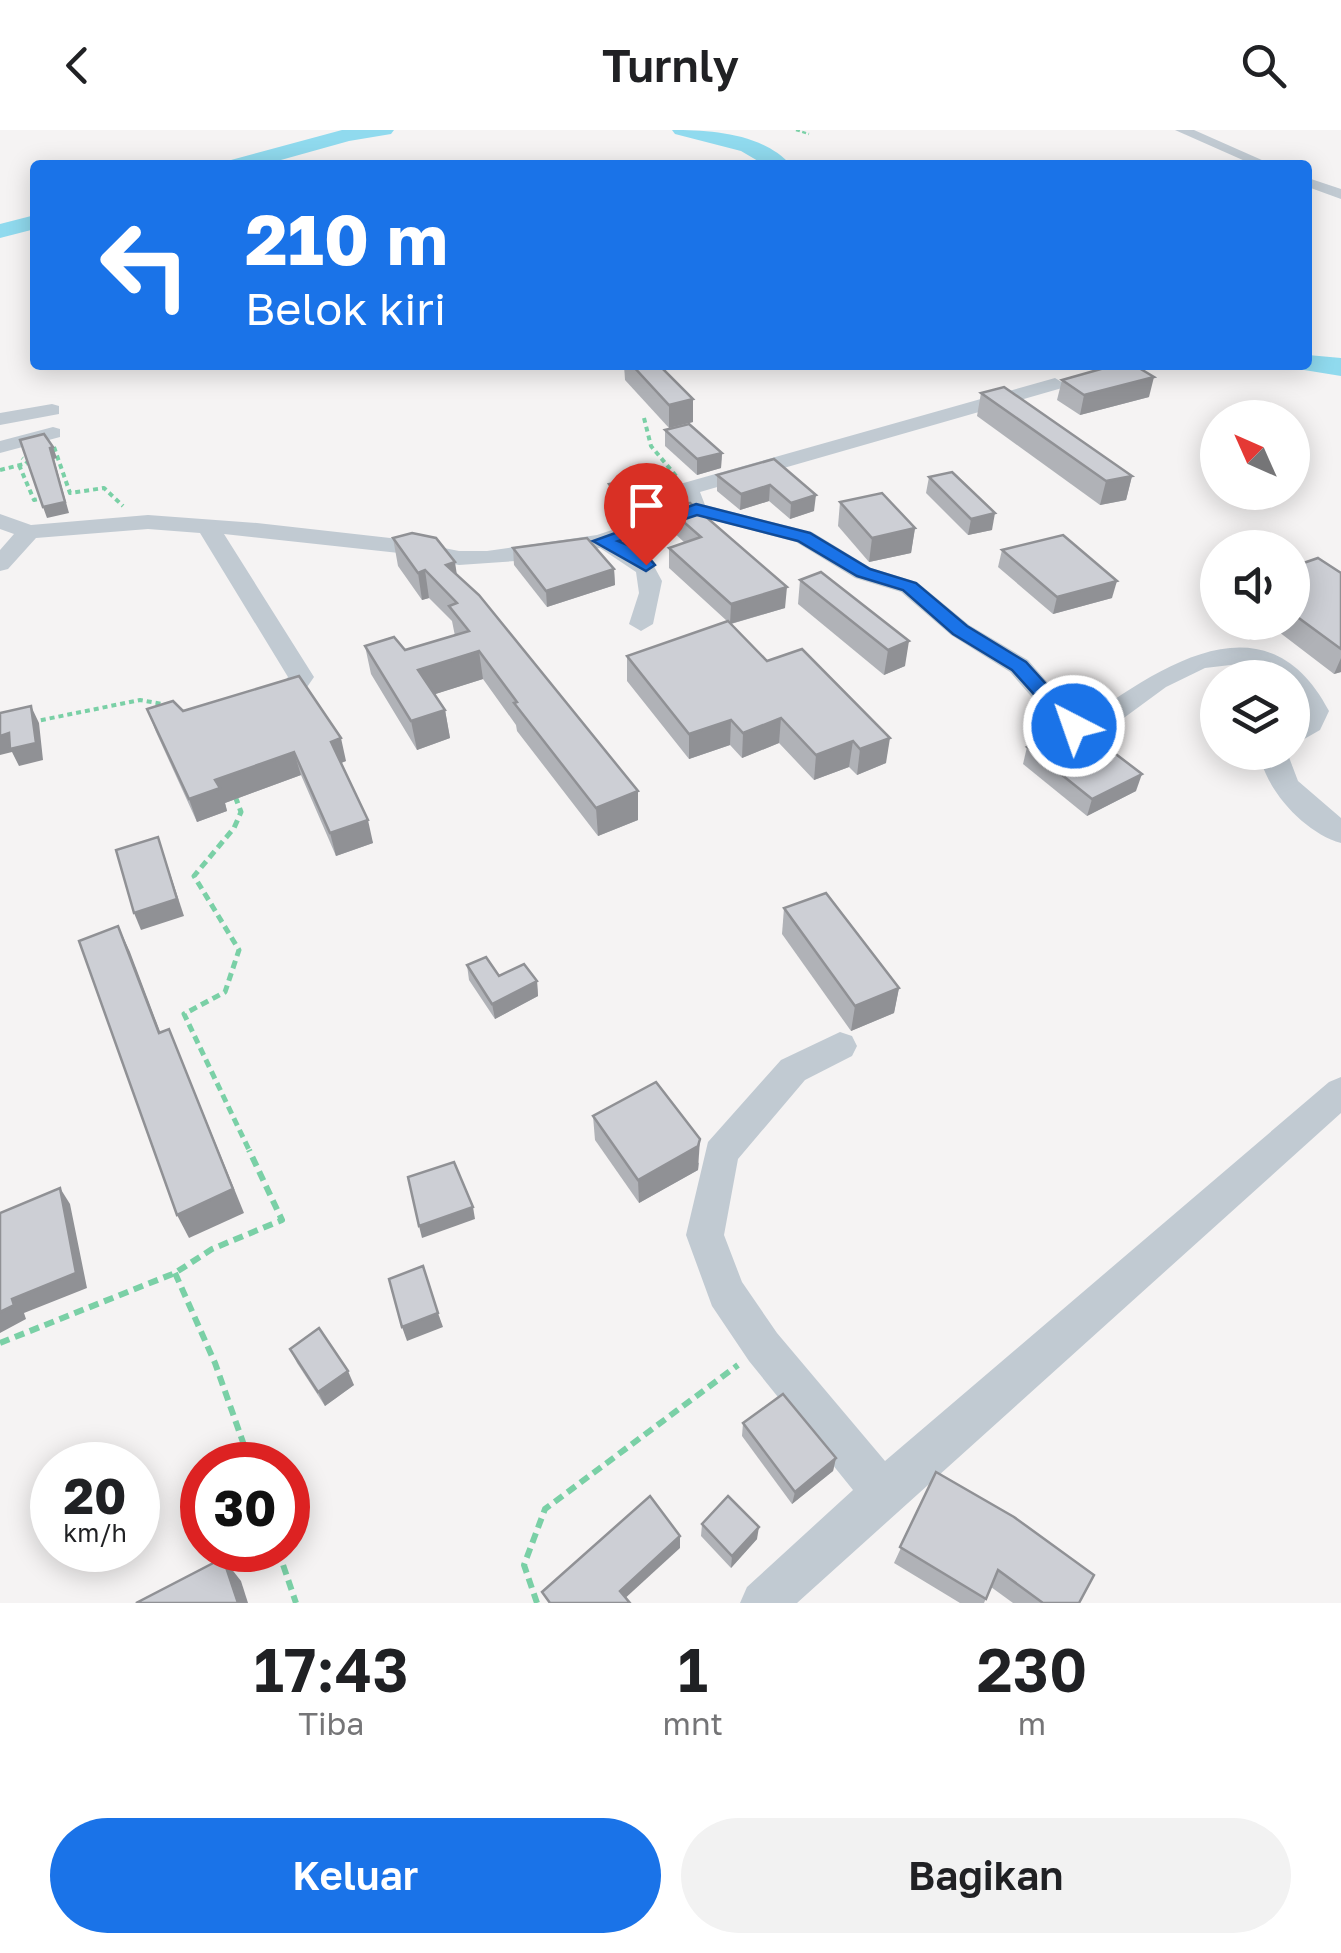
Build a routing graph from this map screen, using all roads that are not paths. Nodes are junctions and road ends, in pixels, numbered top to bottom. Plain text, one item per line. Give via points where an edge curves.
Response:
1 (1182, 130) edge
2 (1254, 160) edge
3 (1312, 183) edge
4 (1341, 194) edge
5 (1055, 384) dead end
6 (52, 410) dead end
7 (0, 419) edge
8 (53, 433) road end
9 (0, 447) edge
10 (692, 499) junction
11 (0, 521) edge
12 (208, 527) junction
13 (29, 532) junction
14 (602, 541) junction
15 (0, 564) edge
16 (641, 624) dead end
17 (1210, 660) edge
18 (1256, 660) edge
19 (1200, 663) edge
20 (1310, 697) edge
21 (250, 704) edge
22 (1310, 725) edge
23 (1279, 770) edge
24 (1341, 833) edge
25 (840, 1046) dead end
26 (1341, 1092) edge
27 (882, 1492) junction
28 (762, 1603) edge

1 - 2 street
3 - 4 street
5 - 10 street
6 - 7 street
8 - 9 street
10 - 14 street
10 - 19 street via 804,537 863,572 909,586 960,630 1019,666 1080,730
11 - 13 street
12 - 13 street via 139,522
12 - 14 street via 459,558 518,557
12 - 21 street via 301,677 292,690
13 - 15 street
14 - 16 street via 646,565 652,600
17 - 18 street
20 - 22 street via 1316,711
23 - 24 street
25 - 27 street via 793,1070 721,1153 705,1235 726,1294 762,1347
26 - 27 street
27 - 28 street

